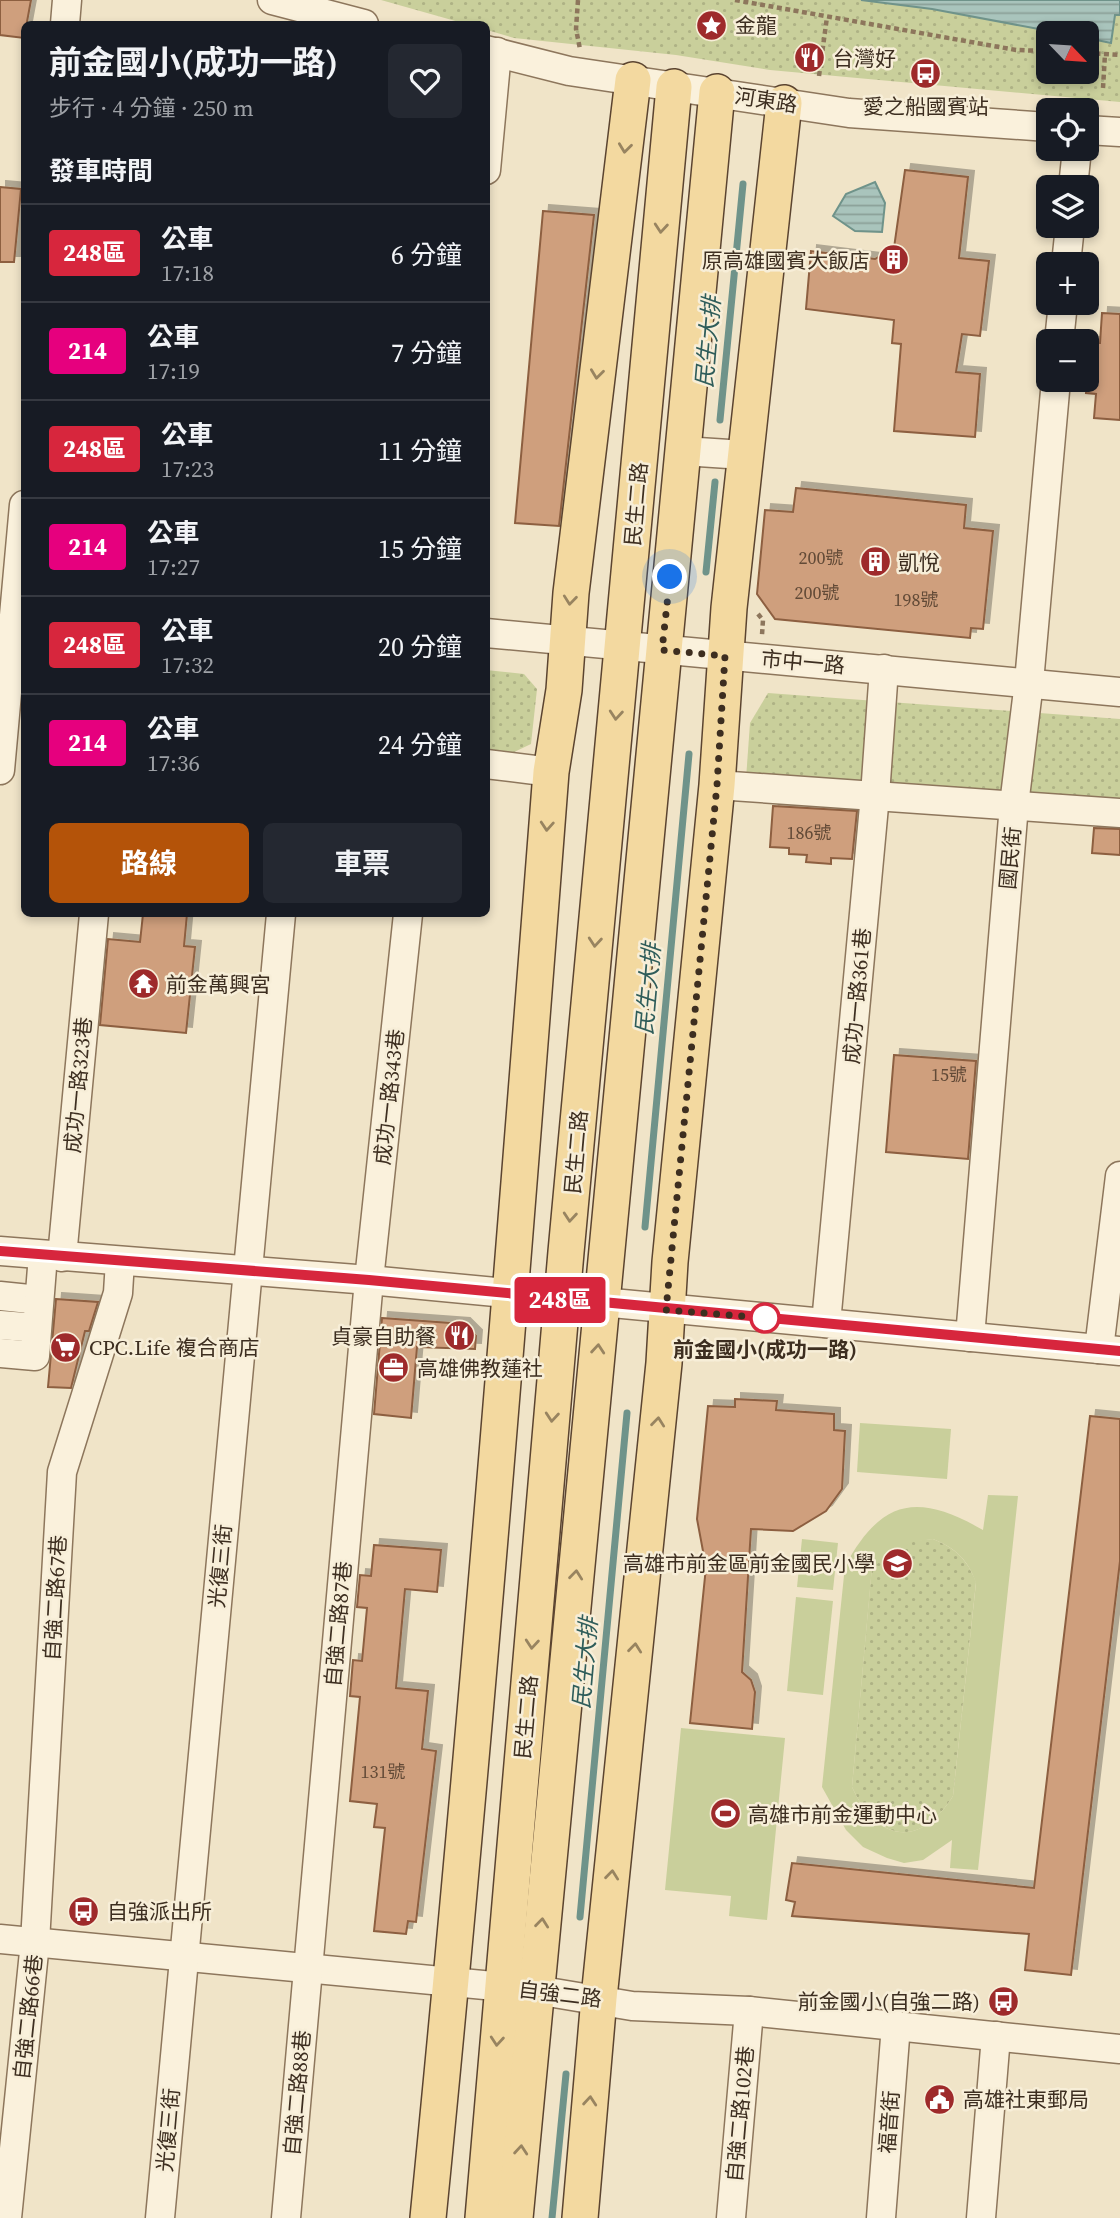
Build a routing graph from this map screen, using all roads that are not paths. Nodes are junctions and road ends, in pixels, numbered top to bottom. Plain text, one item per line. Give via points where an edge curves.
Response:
1 (67, 0) edge
2 (272, 0) edge
3 (65, 21) edge
4 (352, 21) edge
5 (492, 51) edge
6 (633, 80) junction
7 (674, 87) junction
8 (490, 91) edge
9 (717, 92) junction
10 (784, 103) junction
11 (1036, 126) edge
12 (1099, 131) edge
13 (1120, 132) edge
14 (1055, 392) edge
15 (683, 450) junction
16 (744, 455) junction
17 (0, 561) edge
18 (21, 583) edge
19 (490, 633) edge
20 (566, 641) junction
21 (623, 647) junction
22 (662, 650) junction
23 (725, 656) junction
24 (884, 669) junction
25 (1029, 682) junction
26 (1120, 692) edge
27 (15, 716) edge
28 (490, 764) edge
29 (0, 771) edge
30 (551, 772) junction
31 (717, 785) junction
32 (876, 795) junction
33 (1014, 805) junction
34 (1120, 813) edge
35 (94, 917) edge
36 (281, 917) edge
37 (408, 917) edge
38 (1120, 1176) edge
39 (0, 1251) edge
40 (52, 1256) junction
41 (120, 1261) junction
42 (247, 1271) junction
43 (369, 1280) junction
44 (510, 1295) junction
45 (0, 1296) edge
46 (39, 1300) junction
47 (562, 1300) junction
48 (602, 1304) junction
49 (666, 1310) junction
50 (826, 1323) junction
51 (0, 1325) edge
52 (37, 1328) junction
53 (970, 1337) junction
54 (1110, 1350) edge
55 (0, 1353) edge
56 (0, 1939) edge
57 (35, 1942) junction
58 (184, 1956) junction
59 (308, 1968) junction
60 (452, 1982) junction
61 (502, 1987) junction
62 (536, 1990) junction
63 (599, 1998) junction
64 (749, 2011) junction
65 (896, 2025) junction
66 (996, 2036) junction
67 (1120, 2049) edge
68 (7, 2218) edge
69 (160, 2218) edge
70 (286, 2218) edge
71 (428, 2218) edge
72 (483, 2218) edge
73 (515, 2218) edge
74 (580, 2218) edge
75 (731, 2218) edge
76 (881, 2218) edge
77 (981, 2218) edge

1 - 3 street
2 - 4 street
5 - 6 street, 河東路 via 569,71
5 - 8 street
6 - 7 street, 河東路
6 -> 20 main road
7 - 9 street, 河東路
7 -> 21 main road, 民生二路
9 - 10 street, 河東路
9 - 15 main road, 民生二路
10 - 11 street, 河東路 via 849,113
10 - 16 main road
12 - 13 street
14 - 25 street, 國民街
15 - 16 street
15 - 22 main road, 民生二路
16 - 23 main road
17 - 18 street
18 - 27 street
19 - 20 street, 市中一路
20 - 21 street, 市中一路
20 - 30 main road via 564,690
21 - 22 street, 市中一路
21 -> 47 main road, 民生二路
22 - 23 street, 市中一路
22 - 48 main road, 民生二路
23 - 24 street, 市中一路
23 - 31 main road
24 - 25 street, 市中一路
24 - 32 street, 成功一路361巷
25 - 26 street, 市中一路
25 - 33 street, 國民街
27 - 29 street
28 - 30 street
30 -> 44 main road
31 - 32 street
31 - 49 main road
32 - 33 street
32 - 50 street, 成功一路361巷
33 - 34 street
33 - 53 street, 國民街
35 - 40 street, 成功一路323巷
36 - 42 street, 光復三街
37 - 43 street, 成功一路343巷
38 - 54 street
39 - 40 street
40 - 41 street
40 - 46 street, 成功一路323巷
41 - 42 street
41 - 57 street, 自強二路67巷 via 118,1293 62,1472
42 - 43 street
42 - 58 street, 光復三街
43 - 44 street
43 - 59 street, 自強二路87巷
44 - 47 street
44 - 60 main road
45 - 46 street
46 - 52 street, 成功一路323巷
47 - 48 street
47 -> 61 main road, 民生二路
48 - 49 street
62 -> 48 main road, 民生二路
49 - 50 street
63 -> 49 main road
50 - 53 street
51 - 52 street
52 - 55 street, 成功一路323巷 via 35,1356
53 - 54 street
56 - 57 street, 自強二路
57 - 58 street, 自強二路
57 - 68 street, 自強二路66巷
58 - 59 street, 自強二路
58 - 69 street, 光復三街
59 - 60 street, 自強二路
59 - 70 street, 自強二路88巷
60 - 61 street, 自強二路
60 - 71 main road
61 - 62 street, 自強二路
61 -> 72 main road, 民生二路
62 - 63 street, 自強二路
73 -> 62 main road, 民生二路
63 - 64 street, 自強二路 via 632,2006
74 -> 63 main road
64 - 65 street, 自強二路
64 - 75 street, 自強二路102巷
65 - 66 street, 自強二路
65 - 76 street, 福音街
66 - 67 street, 自強二路
66 - 77 street

